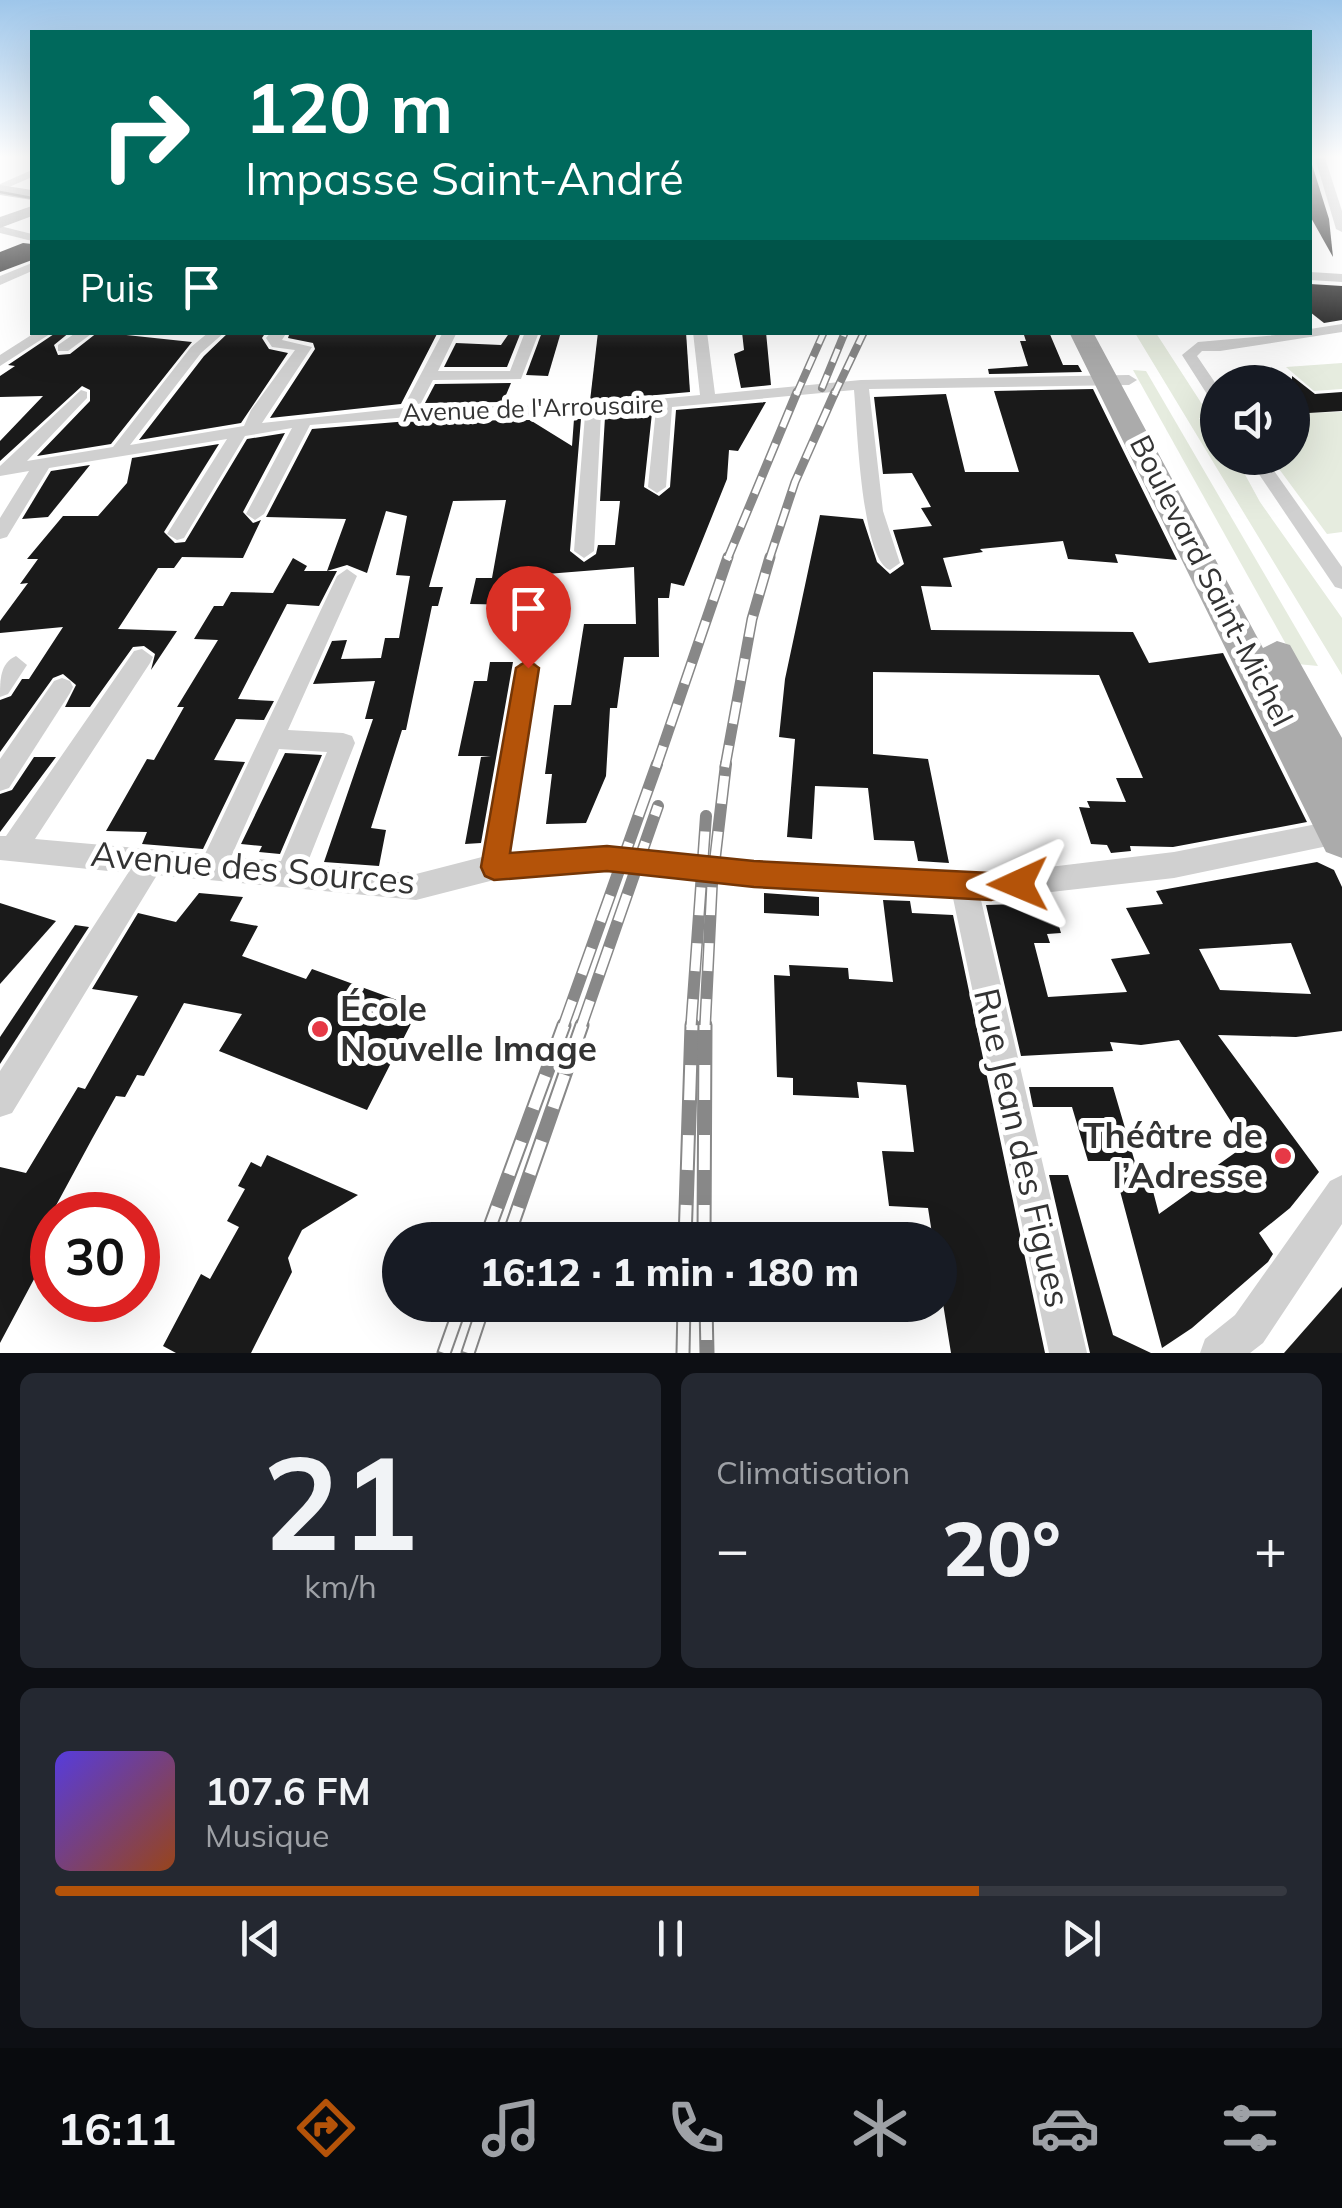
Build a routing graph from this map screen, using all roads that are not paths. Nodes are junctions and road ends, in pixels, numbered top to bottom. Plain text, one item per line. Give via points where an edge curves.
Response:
1 (0, 226) edge
2 (30, 237) edge
3 (30, 268) edge
4 (1312, 276) edge
5 (1342, 278) edge
6 (0, 282) edge
7 (1342, 328) edge
8 (1312, 330) edge
9 (41, 335) edge
10 (82, 335) edge
11 (214, 335) edge
12 (277, 335) edge
13 (448, 335) edge
14 (531, 335) edge
15 (700, 335) edge
16 (1083, 335) edge
17 (1102, 335) edge
18 (1248, 335) edge
19 (1195, 339) edge
20 (63, 348) dead end
21 (0, 362) edge
22 (1200, 372) edge
23 (426, 375) junction
24 (1119, 380) junction
25 (861, 385) junction
26 (81, 395) dead end
27 (708, 398) junction
28 (664, 404) junction
29 (594, 410) junction
30 (409, 412) junction
31 (304, 421) junction
32 (245, 430) junction
33 (122, 451) junction
34 (42, 465) junction
35 (4, 470) edge
36 (1269, 475) edge
37 (657, 487) dead end
38 (255, 514) dead end
39 (0, 533) edge
40 (177, 534) dead end
41 (584, 552) dead end
42 (890, 563) dead end
43 (347, 576) dead end
44 (1342, 582) edge
45 (142, 657) dead end
46 (16, 665) dead end
47 (528, 668) dead end
48 (62, 687) dead end
49 (0, 688) edge
50 (272, 739) junction
51 (1336, 760) edge
52 (0, 780) edge
53 (1341, 834) edge
54 (8, 847) edge
55 (151, 861) junction
56 (213, 867) junction
57 (494, 867) junction
58 (289, 874) junction
59 (964, 884) junction
60 (0, 1101) edge
61 (1342, 1193) edge
62 (1068, 1353) edge
63 (1219, 1353) edge

1 - 2 street
3 - 6 street
4 - 5 street
7 - 8 street
9 - 21 street
10 - 20 street
11 - 33 street via 196,350
12 - 32 street via 276,344 305,347
13 - 23 street
14 - 23 street via 516,376
15 - 27 street
16 - 24 main road, Boulevard Saint-Michel
17 - 24 main road, Boulevard Saint-Michel
18 - 19 street
19 - 22 street via 1189,355
23 - 30 street
24 - 25 street, Avenue de l'Arrousaire
24 - 51 main road, Boulevard Saint-Michel
24 - 53 main road, Boulevard Saint-Michel
25 - 27 street, Avenue de l'Arrousaire
25 - 42 street via 874,512
26 - 35 street
27 - 28 street, Avenue de l'Arrousaire
28 - 29 street, Avenue de l'Arrousaire
28 - 37 street
29 - 30 street, Avenue de l'Arrousaire
29 - 41 street
30 - 31 street, Avenue de l'Arrousaire
31 - 32 street, Avenue de l'Arrousaire
31 - 38 street
32 - 33 street, Avenue de l'Arrousaire
32 - 40 street
33 - 34 street, Avenue de l'Arrousaire
34 - 35 street, Avenue de l'Arrousaire
34 - 39 street
36 - 44 street
43 - 50 street
45 - 54 street
46 - 49 street
47 - 57 street
48 - 52 street
50 - 56 street
50 - 58 street via 343,743
53 - 59 street, Avenue des Sources via 1007,885
54 - 55 street, Avenue des Sources
55 - 56 street, Avenue des Sources
55 - 60 street
56 - 58 street, Avenue des Sources
57 - 58 street, Avenue des Sources via 416,887
57 - 59 street, Avenue des Sources via 607,859
59 - 62 street, Rue Jean des Figues
61 - 63 street via 1250,1329

